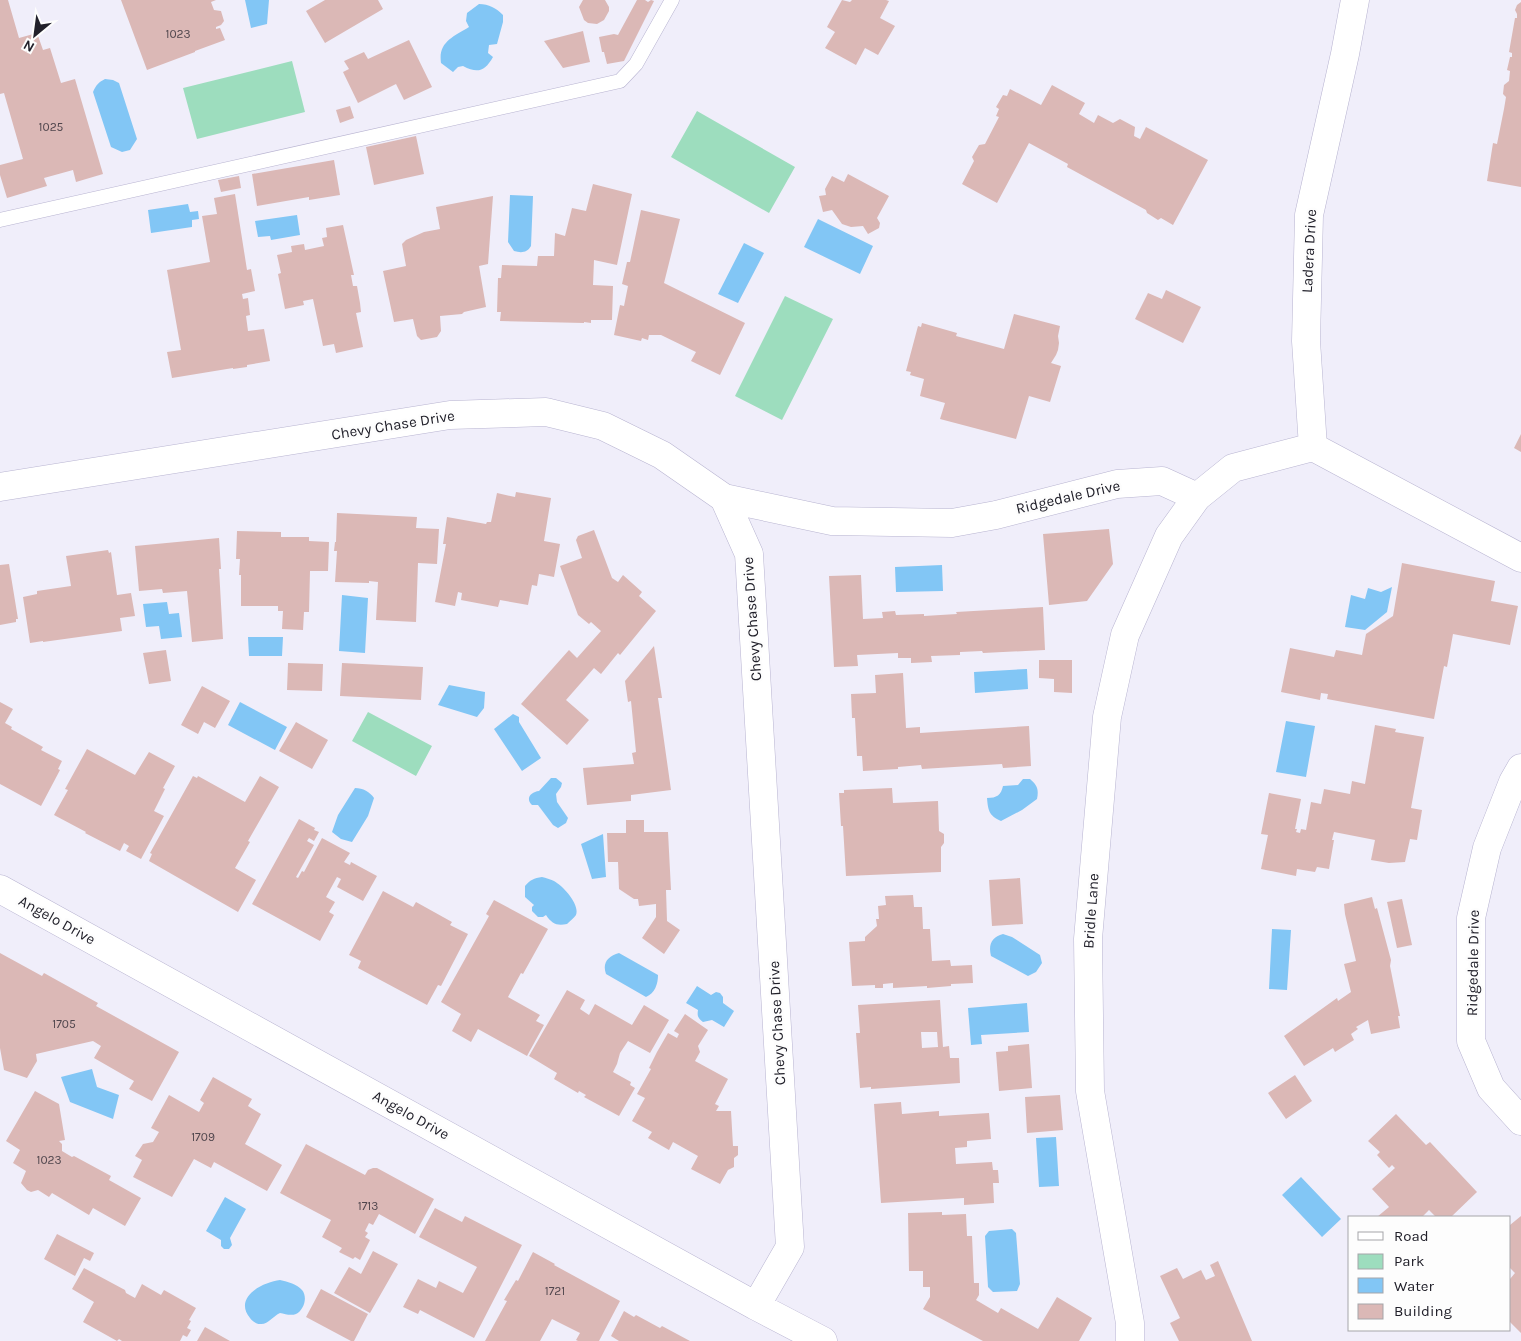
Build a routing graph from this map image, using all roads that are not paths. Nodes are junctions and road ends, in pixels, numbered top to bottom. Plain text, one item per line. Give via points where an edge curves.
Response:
1 (672, 0) edge
2 (1355, 0) edge
3 (0, 220) edge
4 (1313, 447) junction
5 (0, 487) edge
6 (1197, 497) junction
7 (724, 498) junction
8 (1521, 558) edge
9 (1521, 768) edge
10 (0, 889) edge
11 (1521, 1121) edge
12 (756, 1306) junction
13 (824, 1341) edge
14 (1130, 1341) edge

1 - 3 lane via 636,64 620,81
2 - 4 street, Ladera Drive via 1309,215 1306,342
4 - 6 street via 1233,468
4 - 8 street
5 - 7 street, Chevy Chase Drive via 450,415 546,412 603,426 628,438 662,455
6 - 7 street, Ridgedale Drive via 1162,481 1117,484 952,523 832,521
6 - 14 street, Bridle Lane via 1169,536 1125,635 1107,718 1089,929 1090,1091 1130,1323
7 - 12 street, Chevy Chase Drive via 749,554 790,1248
9 - 11 street, Ridgedale Drive via 1487,848 1471,918 1471,1041 1491,1088
10 - 12 street, Angelo Drive
12 - 13 street, Angelo Drive

